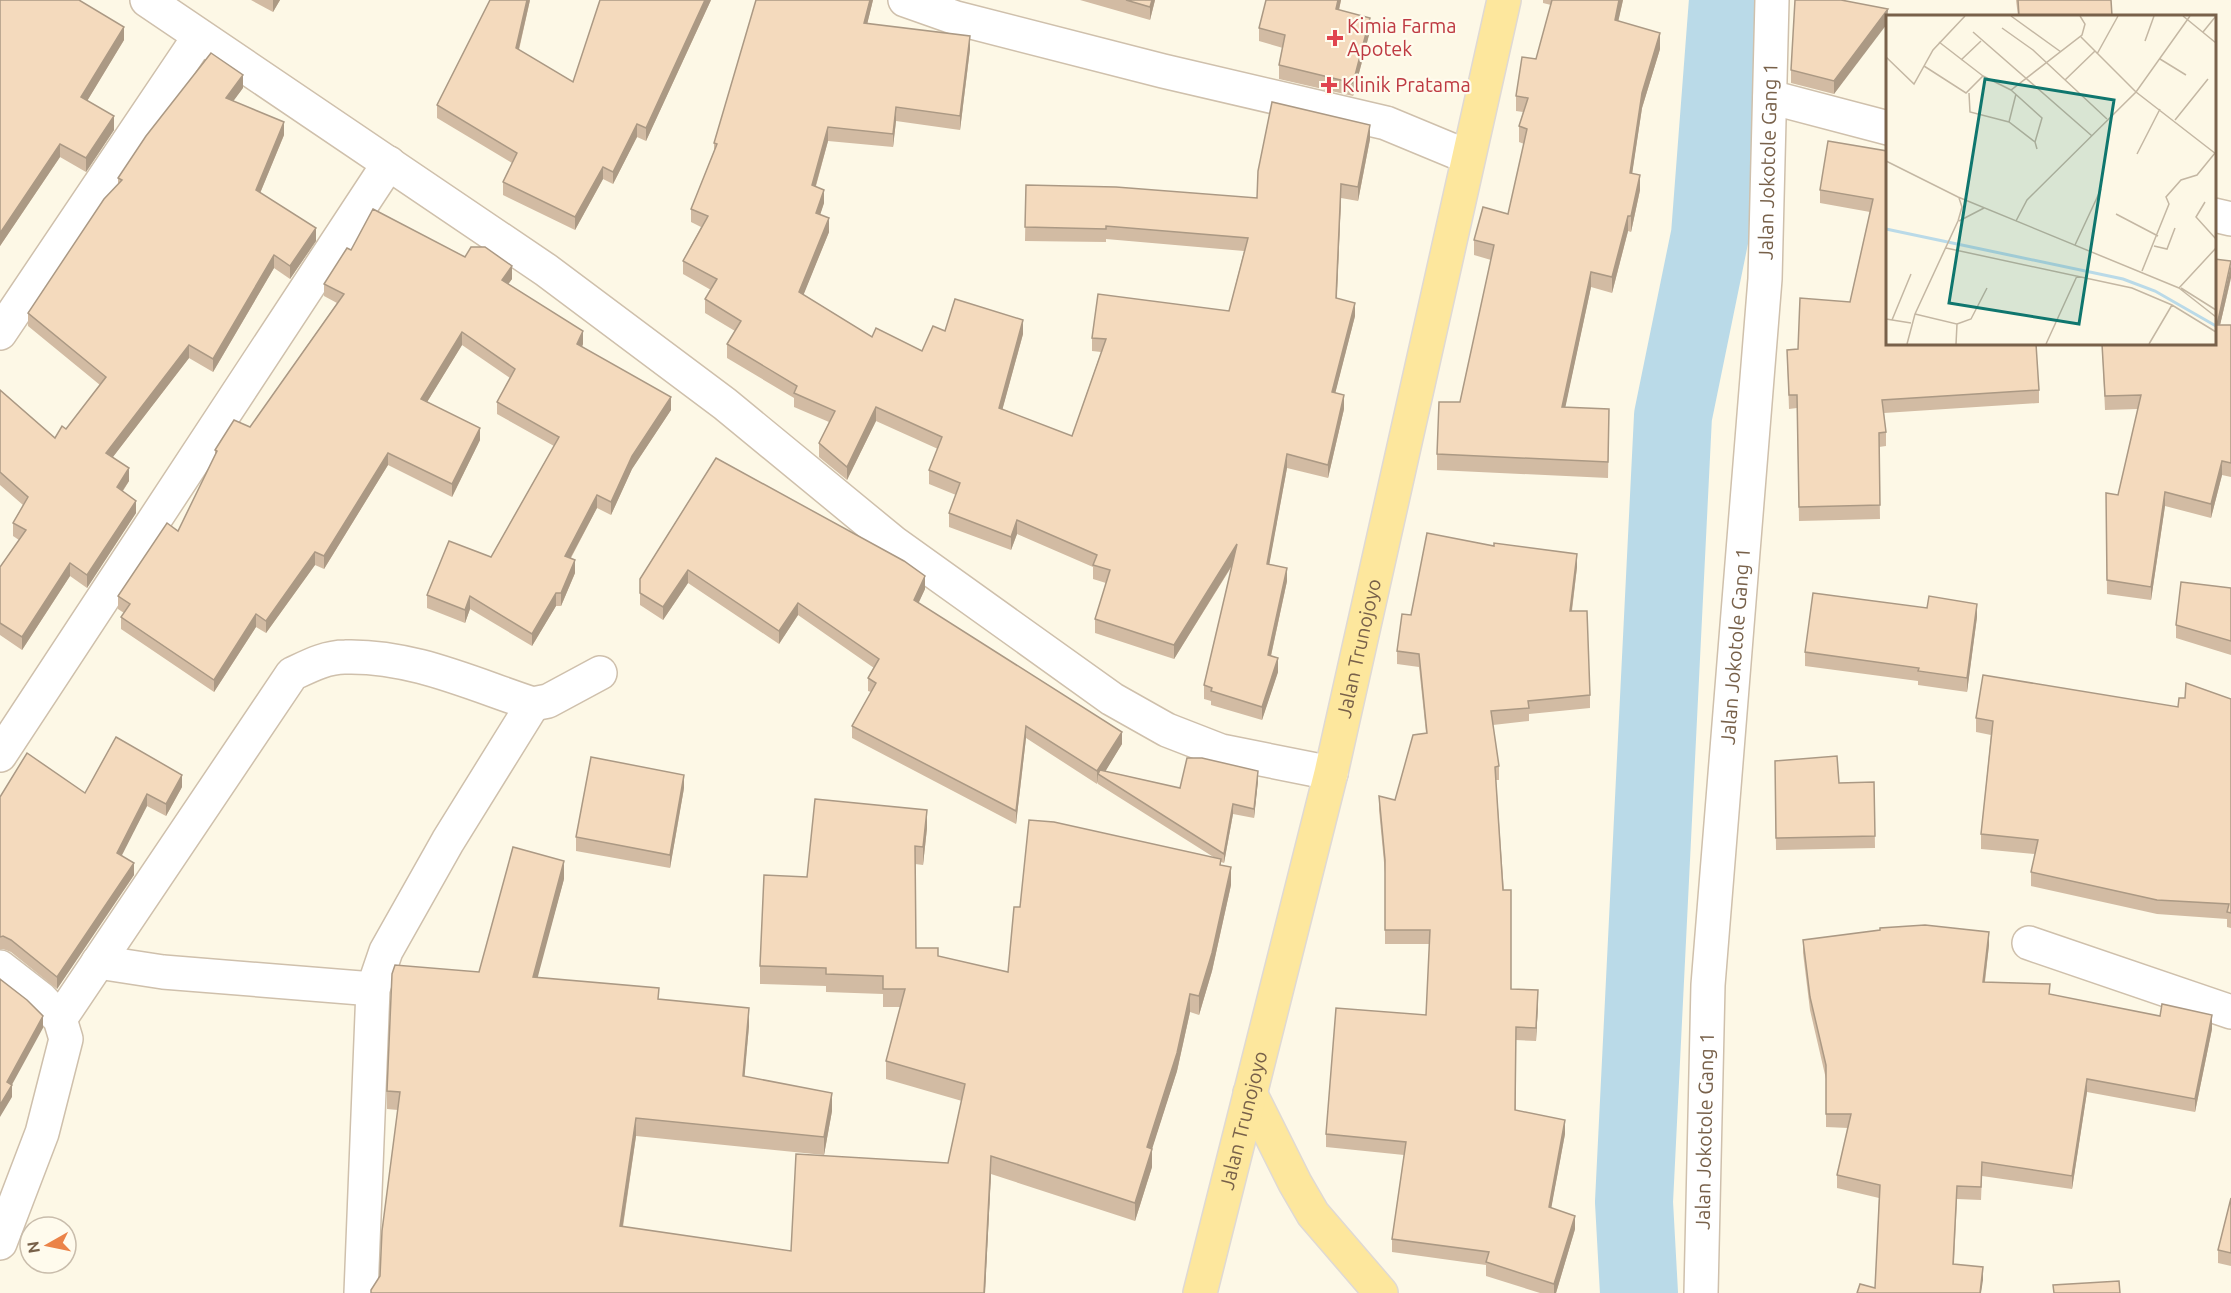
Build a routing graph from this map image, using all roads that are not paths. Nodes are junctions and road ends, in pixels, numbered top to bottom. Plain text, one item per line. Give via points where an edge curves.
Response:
1 (147, 0) edge
2 (905, 0) edge
3 (1504, 0) edge
4 (1772, 0) edge
5 (200, 37) junction
6 (1770, 96) junction
7 (1886, 128) edge
8 (1468, 157) junction
9 (389, 163) junction
10 (2216, 215) edge
11 (2231, 219) edge
12 (0, 333) edge
13 (600, 674) dead end
14 (533, 704) junction
15 (0, 755) edge
16 (1332, 773) junction
17 (2029, 943) dead end
18 (98, 962) junction
19 (0, 967) edge
20 (373, 988) junction
21 (2231, 1012) edge
22 (60, 1019) junction
23 (1250, 1093) junction
24 (0, 1243) edge
25 (361, 1293) edge
26 (1200, 1293) edge
27 (1381, 1293) edge
28 (1701, 1293) edge

1 - 5 street
2 - 8 street via 956,18 1163,71 1386,123
3 - 8 main road, Jalan Trunojoyo
4 - 6 street, Jalan Jokotole Gang 1
5 - 9 street
5 - 12 street
6 - 7 street
6 - 28 street, Jalan Jokotole Gang 1 via 1764,279 1711,927
8 - 16 main road, Jalan Trunojoyo
9 - 15 street
9 - 16 street via 546,270 678,368 894,543 1112,699 1167,730 1221,751
10 - 11 street
13 - 14 street via 548,701
14 - 18 street via 405,662 344,657 292,674
14 - 20 street via 386,951
16 - 23 main road, Jalan Trunojoyo
17 - 21 street
18 - 20 street via 164,972
18 - 22 street
19 - 22 street
20 - 25 street
22 - 24 street via 66,1039 63,1060 42,1133
23 - 26 main road, Jalan Trunojoyo
23 - 27 main road via 1313,1214

